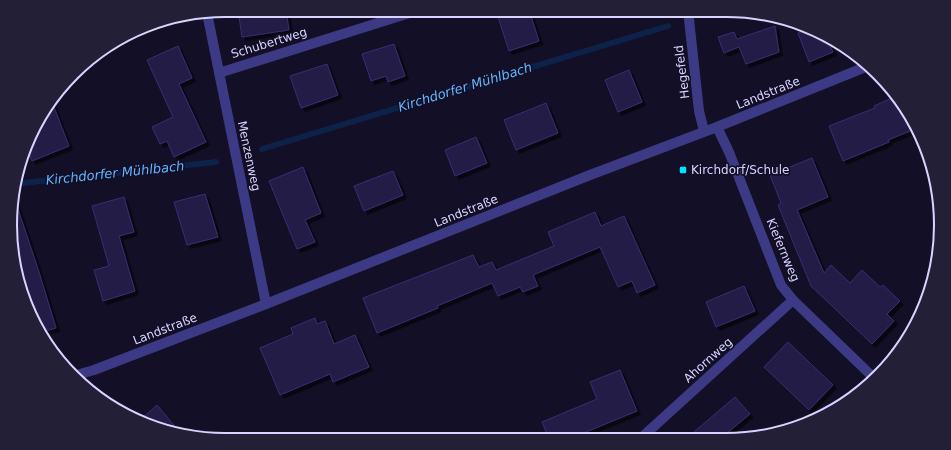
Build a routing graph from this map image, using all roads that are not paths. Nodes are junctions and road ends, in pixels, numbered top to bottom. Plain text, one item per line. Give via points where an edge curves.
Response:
1 (208, 17) edge
2 (397, 17) edge
3 (689, 17) edge
4 (862, 68) edge
5 (219, 73) junction
6 (717, 127) junction
7 (704, 131) junction
8 (793, 300) junction
9 (266, 304) junction
10 (80, 374) edge
11 (870, 374) edge
12 (646, 433) edge

1 - 5 street, Menzenweg
2 - 5 street, Schubertweg
3 - 7 street, Hegefeld via 699,111
4 - 6 street, Landstraße
5 - 9 street, Menzenweg
6 - 7 street, Landstraße
6 - 8 street, Kiefernweg via 782,285
7 - 9 street, Landstraße
8 - 11 street, Kiefernweg
8 - 12 street, Ahornweg
9 - 10 street, Landstraße

